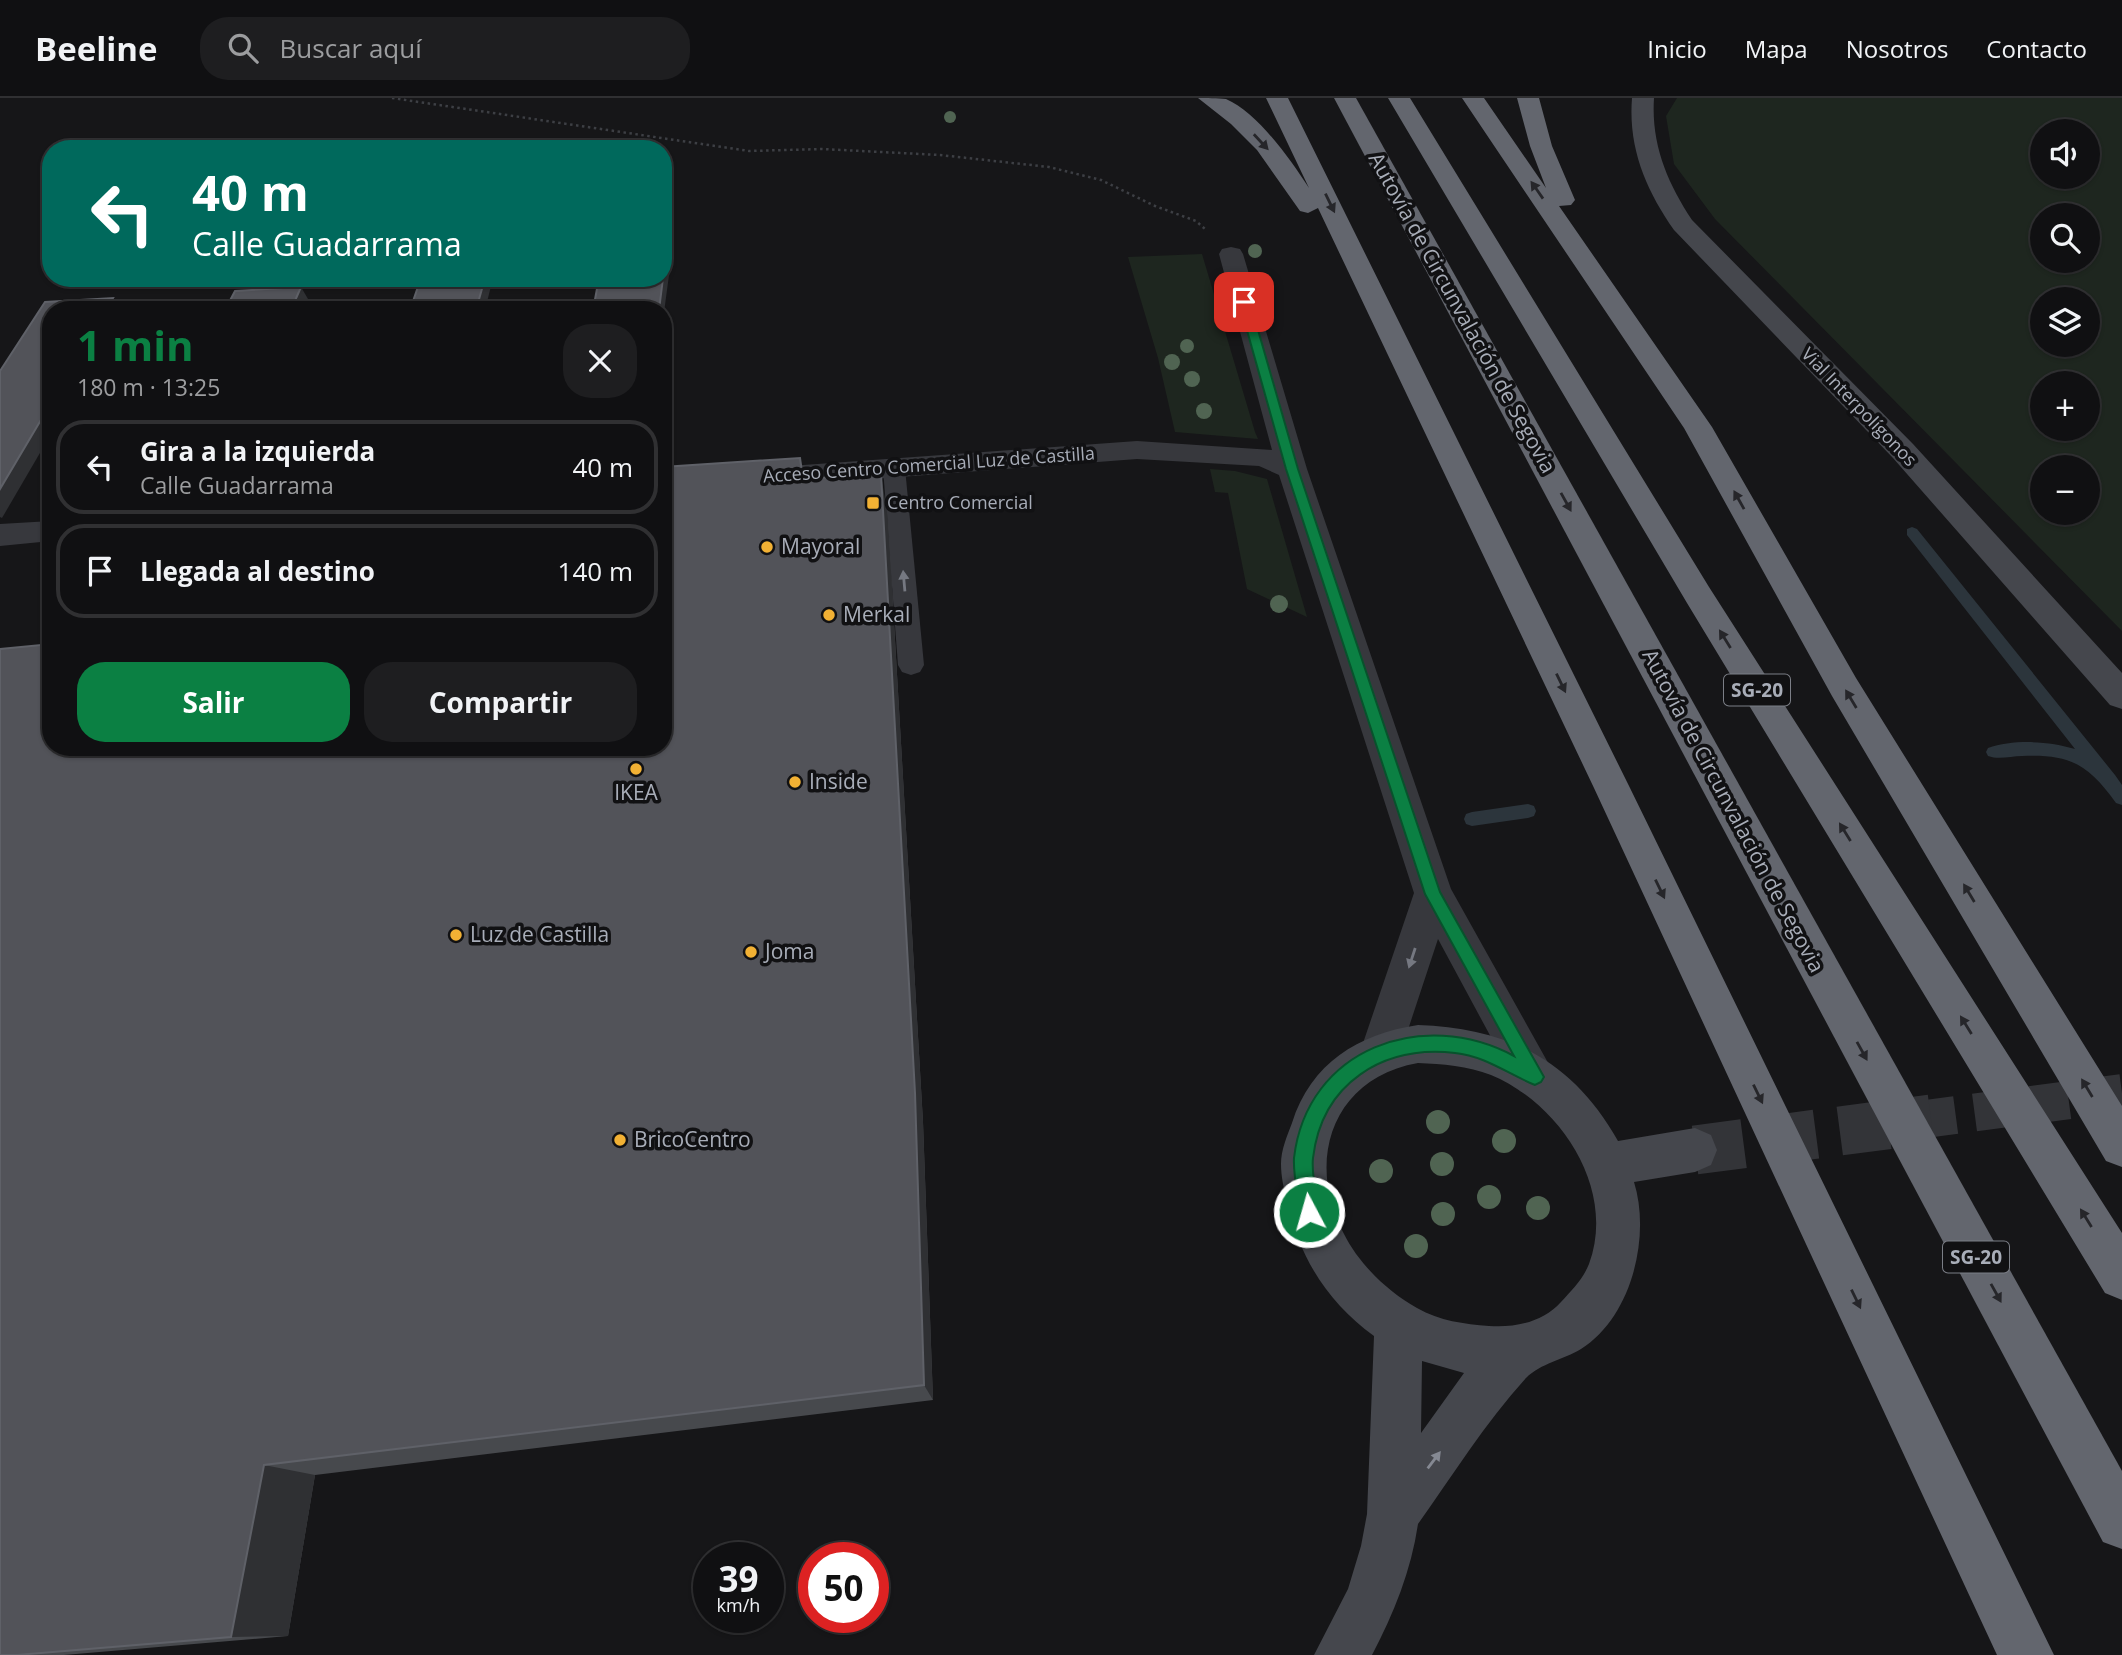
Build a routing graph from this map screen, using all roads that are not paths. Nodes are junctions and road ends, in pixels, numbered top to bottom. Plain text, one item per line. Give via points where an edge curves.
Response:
1 (1209, 98) edge
2 (1277, 98) edge
3 (1345, 98) edge
4 (1399, 98) edge
5 (1473, 98) edge
6 (1528, 98) edge
7 (1643, 98) edge
8 (1231, 254) road end
9 (1590, 266) junction
10 (894, 468) junction
11 (1292, 469) junction
12 (672, 484) edge
13 (42, 532) edge
14 (0, 535) edge
15 (1532, 622) junction
16 (911, 665) dead end
17 (2122, 695) edge
18 (1433, 894) junction
19 (1381, 1052) junction
20 (1535, 1077) junction
21 (2122, 1146) edge
22 (1695, 1150) tunnel mouth
23 (1608, 1164) junction
24 (2122, 1276) edge
25 (1399, 1325) junction
26 (1518, 1350) junction
27 (1393, 1514) junction
28 (2122, 1523) edge
29 (1342, 1655) edge
30 (2026, 1655) edge

1 -> 15 highway via 1263,143 1294,181 1382,353
2 -> 15 highway
3 -> 28 highway, Autovía de Circunvalación de Segovia / SG-20
24 -> 4 highway, SG-20 via 1698,595
9 -> 5 highway
6 - 9 highway via 1541,146
7 - 17 main road, Vial Interpolígonos via 1640,120 1646,153 1661,192 1683,225 1903,451
8 - 11 street
21 -> 9 highway via 1844,687 1698,427
10 - 11 street, Acceso Centro Comercial Luz de Castilla via 1137,450 1264,457
10 - 12 street, Acceso Centro Comercial Luz de Castilla
16 -> 10 lane
11 - 18 street
13 - 14 street
15 -> 30 highway
18 -> 19 street
18 - 20 street
19 - 20 main road via 1418,1044 1457,1045 1497,1056
19 - 25 main road via 1328,1091 1315,1112 1303,1160 1309,1212 1328,1256 1359,1295
20 - 23 main road via 1589,1130
22 - 23 main road
23 - 26 main road via 1619,1211 1616,1259 1598,1301 1564,1332
25 - 26 main road via 1439,1343 1479,1352
25 - 27 main road
27 -> 26 main road via 1487,1384
27 - 29 main road via 1372,1600

